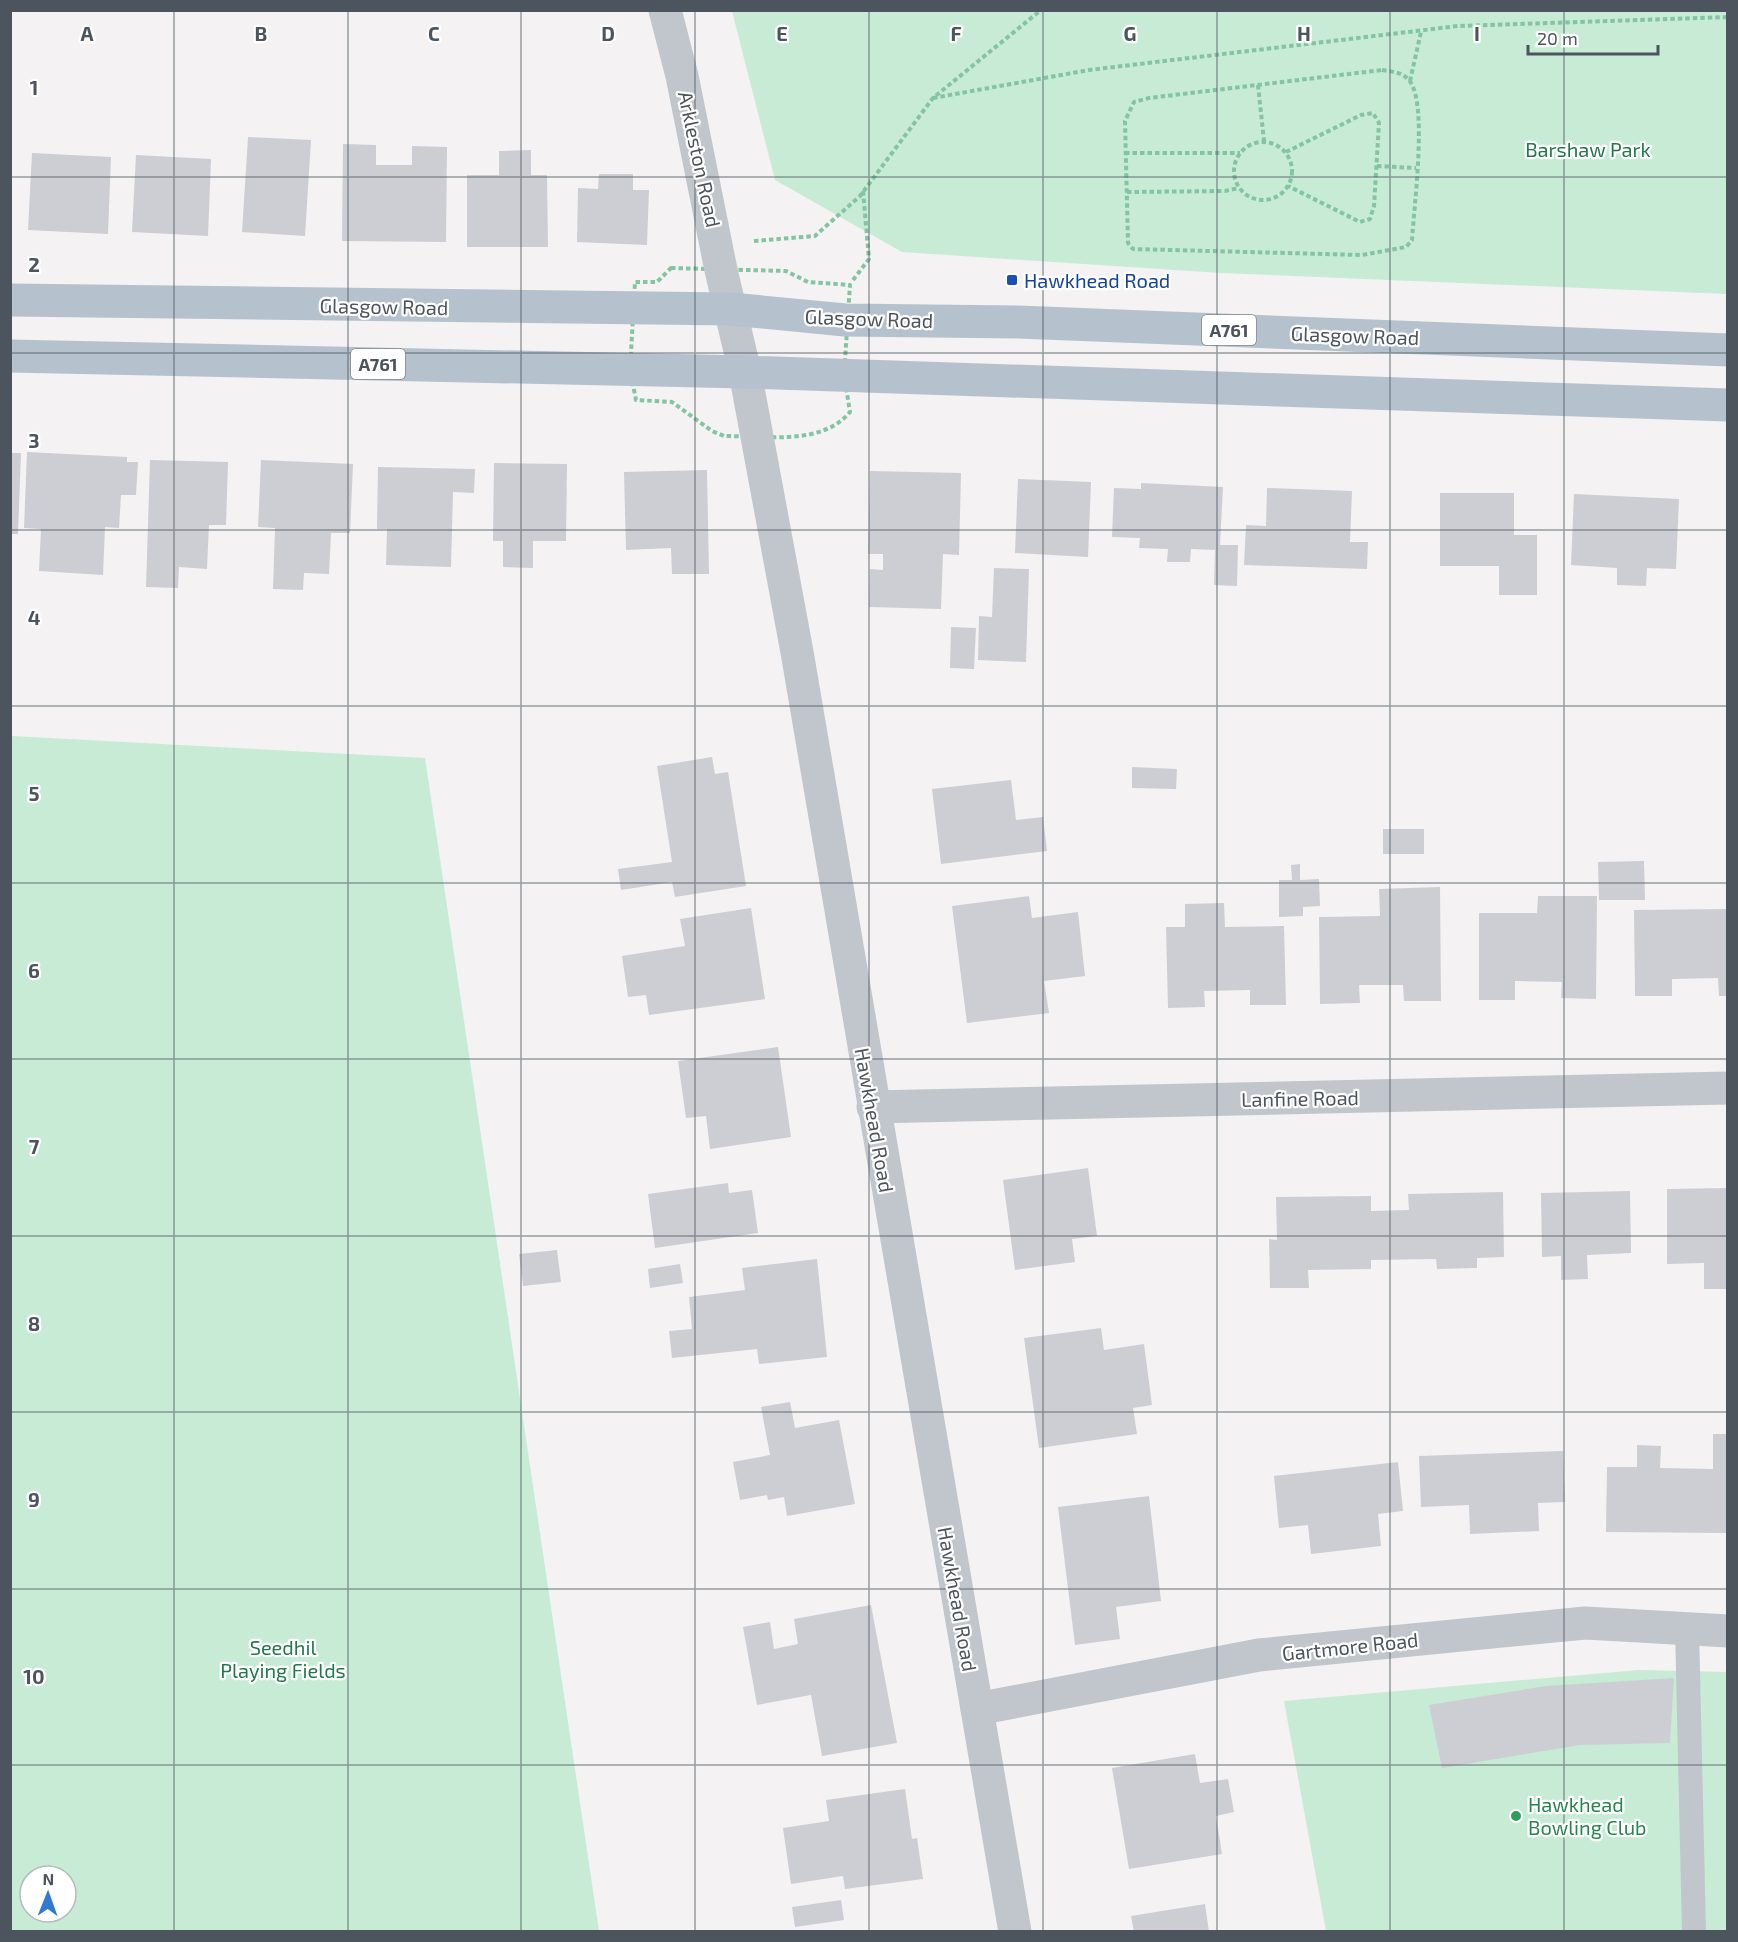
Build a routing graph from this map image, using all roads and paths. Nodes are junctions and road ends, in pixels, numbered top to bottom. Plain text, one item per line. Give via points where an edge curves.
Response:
1 (665, 10) edge
2 (1041, 10) edge
3 (1728, 17) edge
4 (1421, 32) junction
5 (1410, 81) junction
6 (1258, 85) junction
7 (933, 98) junction
8 (1264, 141) junction
9 (1286, 152) junction
10 (1125, 153) junction
11 (1240, 153) junction
12 (1377, 166) junction
13 (1416, 168) junction
14 (1288, 186) junction
15 (1239, 188) junction
16 (863, 190) junction
17 (1127, 192) junction
18 (719, 250) junction
19 (850, 285) dead end
20 (10, 300) edge
21 (731, 309) junction
22 (1728, 350) edge
23 (10, 356) edge
24 (745, 372) junction
25 (1728, 405) edge
26 (1728, 1088) edge
27 (873, 1107) junction
28 (1687, 1628) junction
29 (1728, 1631) edge
30 (977, 1709) junction
31 (1015, 1932) edge
32 (1694, 1932) edge

1 - 18 street, Arkleston Road
2 - 7 path
3 - 4 path via 1470,25
4 - 5 path
4 - 7 path via 1089,70
5 - 6 path via 1401,74 1382,70
5 - 13 path via 1419,116
6 - 8 path
6 - 10 path via 1134,102 1125,121
7 - 16 path
8 - 9 path
8 - 11 path via 1246,146
9 - 12 path via 1361,114 1373,113 1379,123
9 - 14 path via 1292,167
10 - 11 path
10 - 17 path
11 - 15 path via 1233,170
12 - 13 path
12 - 14 path via 1374,206 1370,219 1360,222
13 - 17 path via 1412,240 1406,247 1362,255 1133,249 1128,243
14 - 15 path via 1273,199 1263,200 1253,199
15 - 17 path
16 - 18 path via 815,236 754,241
16 - 19 path via 869,259
18 - 21 street, Arkleston Road
20 - 21 main road, Glasgow Road / A761
21 - 22 main road, Glasgow Road / A761 via 845,320 1018,322
21 - 24 street, Hawkhead Road
23 - 24 main road, A761
24 - 25 main road, A761
24 - 27 street, Hawkhead Road via 797,652
26 - 27 street, Lanfine Road
27 - 30 street, Hawkhead Road
28 - 29 street, Gartmore Road
28 - 30 street, Gartmore Road via 1585,1623 1259,1655
28 - 32 lane
30 - 31 street, Hawkhead Road

